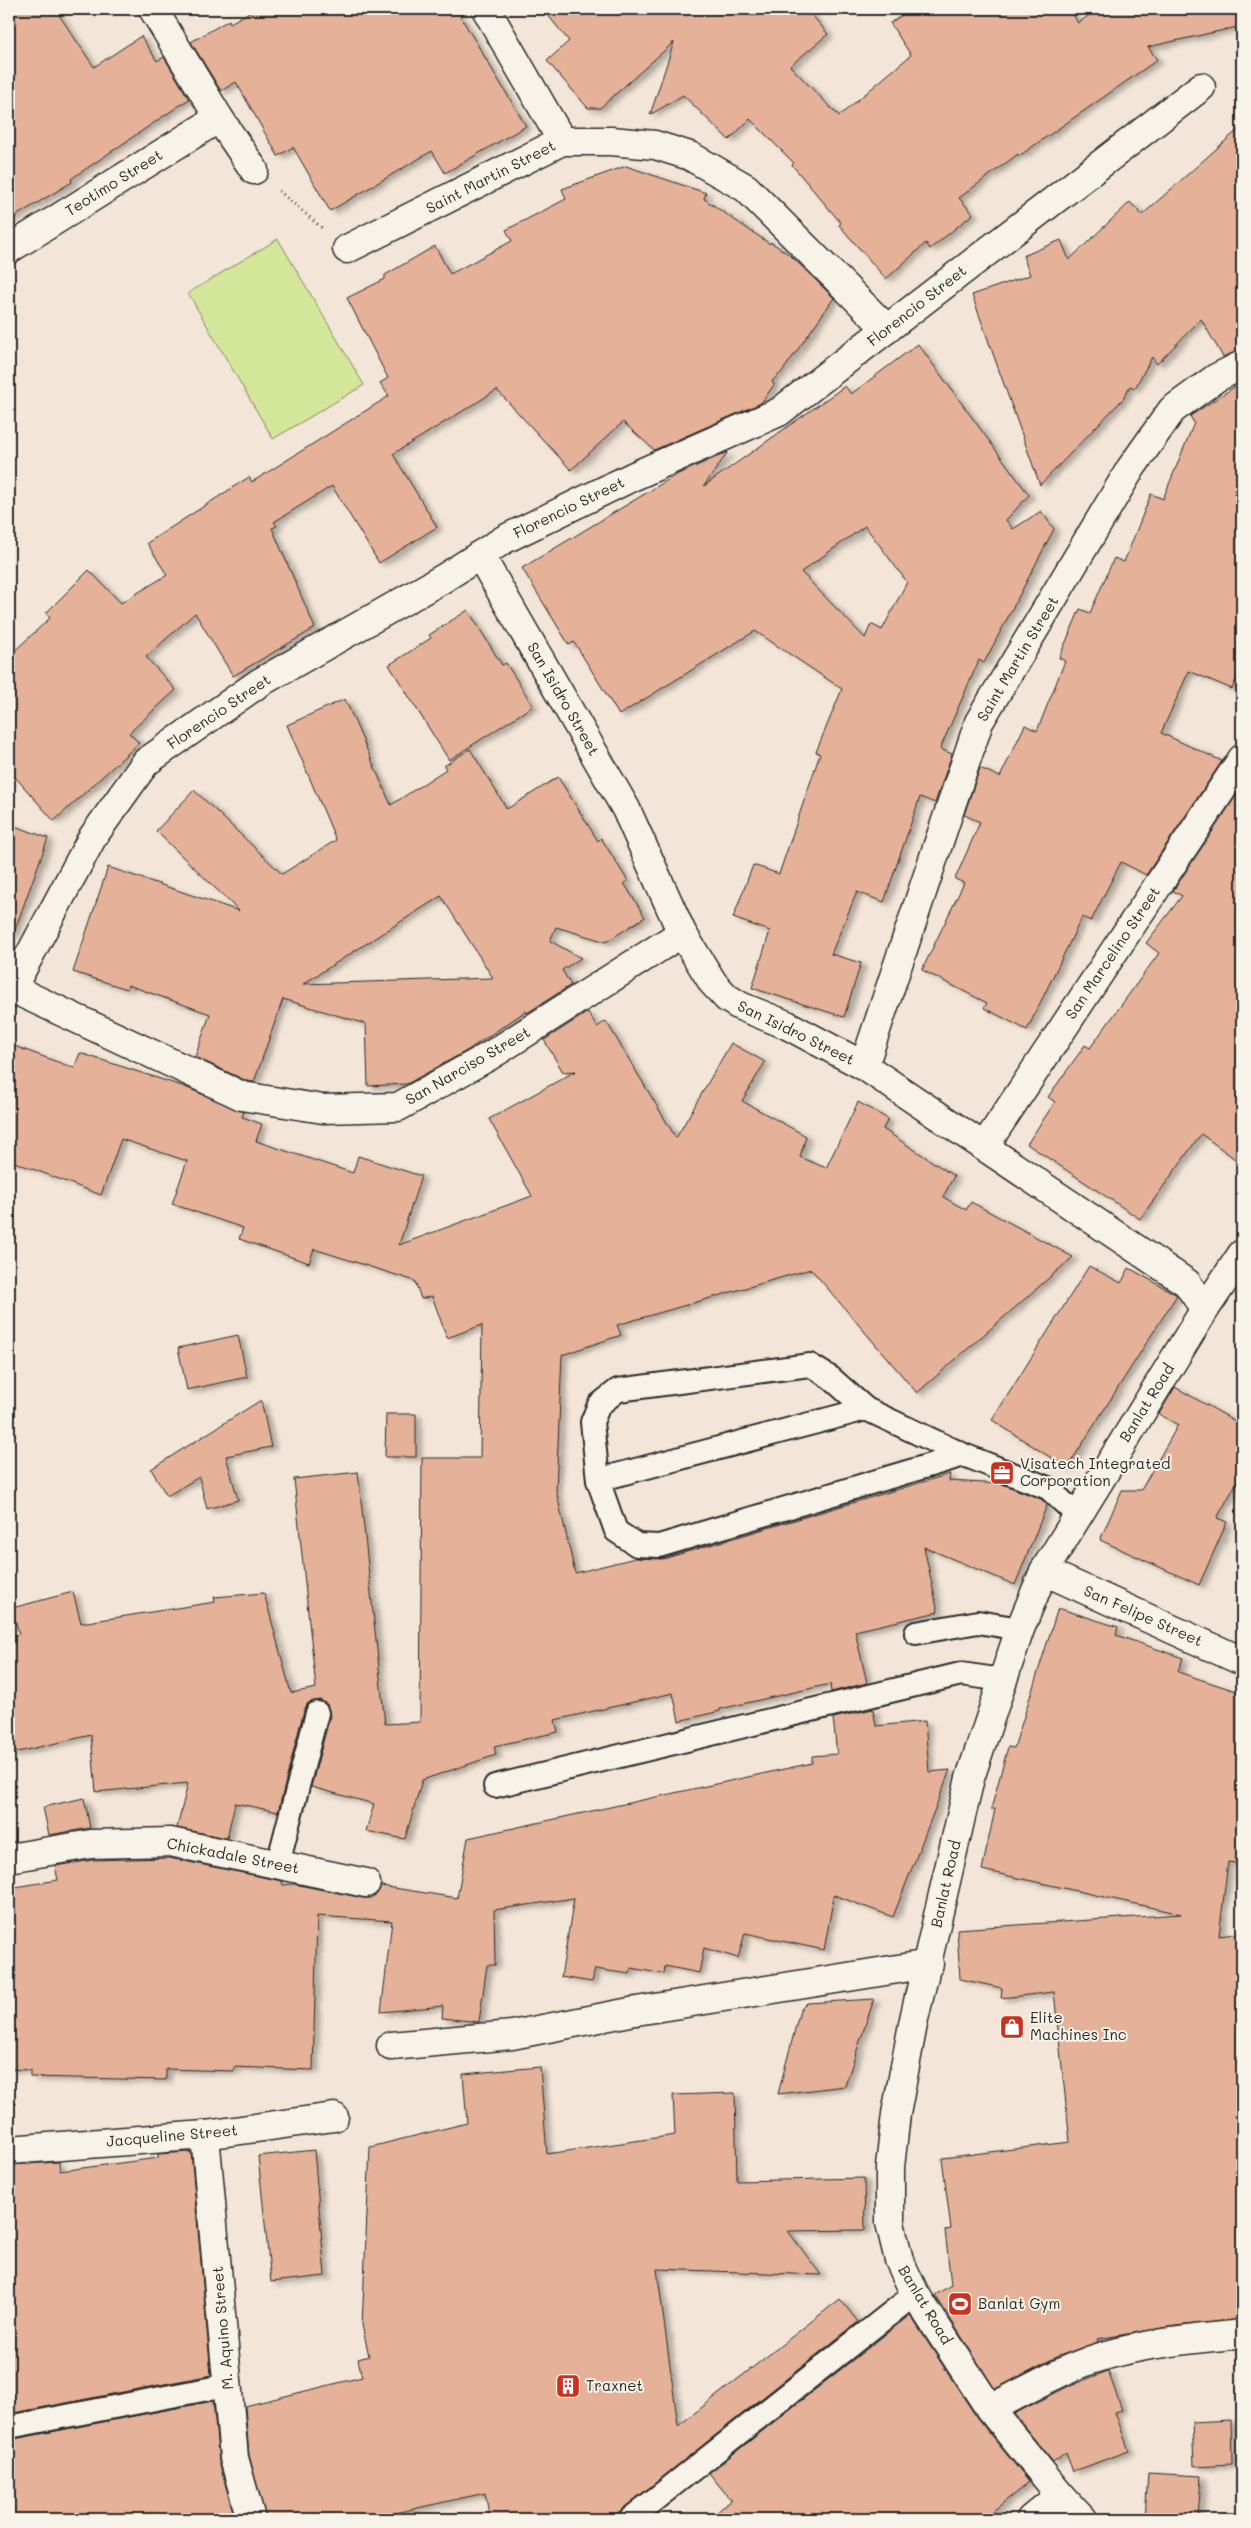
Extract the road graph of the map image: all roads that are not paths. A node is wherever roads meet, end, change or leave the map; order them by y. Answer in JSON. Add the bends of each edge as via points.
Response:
{"nodes":[{"id":1,"x":153,"y":9,"type":"edge"},
{"id":2,"x":486,"y":9,"type":"edge"},
{"id":3,"x":1201,"y":88,"type":"dead end"},
{"id":4,"x":219,"y":118,"type":"junction"},
{"id":5,"x":562,"y":141,"type":"junction"},
{"id":6,"x":254,"y":170,"type":"road end"},
{"id":7,"x":9,"y":249,"type":"edge"},
{"id":8,"x":348,"y":249,"type":"road end"},
{"id":9,"x":887,"y":329,"type":"junction"},
{"id":10,"x":1242,"y":366,"type":"edge"},
{"id":11,"x":480,"y":555,"type":"junction"},
{"id":12,"x":1242,"y":759,"type":"edge"},
{"id":13,"x":682,"y":933,"type":"junction"},
{"id":14,"x":11,"y":991,"type":"edge"},
{"id":15,"x":864,"y":1066,"type":"junction"},
{"id":16,"x":984,"y":1147,"type":"junction"},
{"id":17,"x":1242,"y":1254,"type":"edge"},
{"id":18,"x":1205,"y":1309,"type":"junction"},
{"id":19,"x":866,"y":1409,"type":"junction"},
{"id":20,"x":964,"y":1455,"type":"junction"},
{"id":21,"x":598,"y":1480,"type":"junction"},
{"id":22,"x":1077,"y":1515,"type":"junction"},
{"id":23,"x":1044,"y":1571,"type":"junction"},
{"id":24,"x":1020,"y":1629,"type":"junction"},
{"id":25,"x":916,"y":1633,"type":"dead end"},
{"id":26,"x":1242,"y":1661,"type":"edge"},
{"id":27,"x":1003,"y":1680,"type":"junction"},
{"id":28,"x":317,"y":1713,"type":"dead end"},
{"id":29,"x":495,"y":1786,"type":"dead end"},
{"id":30,"x":9,"y":1858,"type":"edge"},
{"id":31,"x":278,"y":1863,"type":"junction"},
{"id":32,"x":366,"y":1883,"type":"dead end"},
{"id":33,"x":928,"y":1964,"type":"junction"},
{"id":34,"x":391,"y":2046,"type":"dead end"},
{"id":35,"x":334,"y":2117,"type":"dead end"},
{"id":36,"x":205,"y":2135,"type":"junction"},
{"id":37,"x":9,"y":2150,"type":"edge"},
{"id":38,"x":915,"y":2294,"type":"junction"},
{"id":39,"x":1242,"y":2334,"type":"edge"},
{"id":40,"x":229,"y":2385,"type":"junction"},
{"id":41,"x":990,"y":2409,"type":"junction"},
{"id":42,"x":9,"y":2427,"type":"edge"},
{"id":43,"x":1060,"y":2496,"type":"junction"},
{"id":44,"x":251,"y":2519,"type":"edge"},
{"id":45,"x":630,"y":2519,"type":"edge"},
{"id":46,"x":1031,"y":2519,"type":"edge"},
{"id":47,"x":1082,"y":2519,"type":"edge"}],
"edges":[{"from":1,"to":4,"type":"street"},
{"from":2,"to":5,"type":"street"},
{"from":3,"to":9,"type":"street","name":"Florencio Street"},
{"from":4,"to":6,"type":"street"},
{"from":4,"to":7,"type":"street","name":"Teotimo Street"},
{"from":5,"to":8,"type":"street","name":"Saint Martin Street"},
{"from":5,"to":9,"type":"street","name":"Saint Martin Street","via":[[655,145],[690,156],[746,188]]},
{"from":9,"to":11,"type":"street","name":"Florencio Street","via":[[779,412],[634,476],[505,539]]},
{"from":10,"to":15,"type":"street","name":"Saint Martin Street","via":[[1216,378],[1172,410],[1130,468],[979,722]]},
{"from":11,"to":13,"type":"street","name":"San Isidro Street","via":[[626,809]]},
{"from":11,"to":14,"type":"street","name":"Florencio Street","via":[[259,683],[146,762],[92,838]]},
{"from":12,"to":16,"type":"street","name":"San Marcelino Street"},
{"from":13,"to":14,"type":"street","name":"San Narciso Street","via":[[490,1054],[398,1107],[323,1109],[242,1096]]},
{"from":13,"to":15,"type":"street","name":"San Isidro Street","via":[[713,983],[728,998]]},
{"from":15,"to":16,"type":"street","name":"San Isidro Street"},
{"from":16,"to":18,"type":"street","name":"San Isidro Street","via":[[1187,1283]]},
{"from":17,"to":18,"type":"street","name":"Banlat Road"},
{"from":18,"to":22,"type":"street","name":"Banlat Road"},
{"from":19,"to":20,"type":"lane"},
{"from":19,"to":21,"type":"lane"},
{"from":19,"to":21,"type":"lane","via":[[831,1378],[810,1365],[618,1390],[599,1404],[592,1422]]},
{"from":20,"to":21,"type":"lane","via":[[659,1546],[637,1545],[616,1531]]},
{"from":20,"to":22,"type":"lane","via":[[1048,1488]]},
{"from":22,"to":23,"type":"street","name":"Banlat Road"},
{"from":23,"to":24,"type":"street","name":"Banlat Road"},
{"from":23,"to":26,"type":"street","name":"San Felipe Street"},
{"from":24,"to":25,"type":"lane","via":[[978,1622]]},
{"from":24,"to":27,"type":"street","name":"Banlat Road"},
{"from":27,"to":29,"type":"lane","via":[[961,1674]]},
{"from":27,"to":33,"type":"street","name":"Banlat Road","via":[[970,1778]]},
{"from":28,"to":31,"type":"lane"},
{"from":30,"to":31,"type":"street","name":"Chickadale Street","via":[[91,1844],[170,1842]]},
{"from":31,"to":32,"type":"street","name":"Chickadale Street"},
{"from":33,"to":34,"type":"street","via":[[630,2012],[512,2035]]},
{"from":33,"to":38,"type":"street","name":"Banlat Road","via":[[896,2114],[890,2167],[890,2223],[899,2260]]},
{"from":35,"to":36,"type":"street","name":"Jacqueline Street"},
{"from":36,"to":37,"type":"street","name":"Jacqueline Street"},
{"from":36,"to":40,"type":"street","name":"M. Aquino Street"},
{"from":38,"to":41,"type":"street","name":"Banlat Road"},
{"from":38,"to":45,"type":"lane"},
{"from":39,"to":41,"type":"street","via":[[1158,2343],[1114,2353],[1073,2367]]},
{"from":40,"to":42,"type":"lane"},
{"from":40,"to":44,"type":"street","name":"M. Aquino Street","via":[[234,2458]]},
{"from":41,"to":43,"type":"street","name":"Banlat Road"},
{"from":43,"to":46,"type":"street"},
{"from":43,"to":47,"type":"street","name":"Banlat Road"}]}
